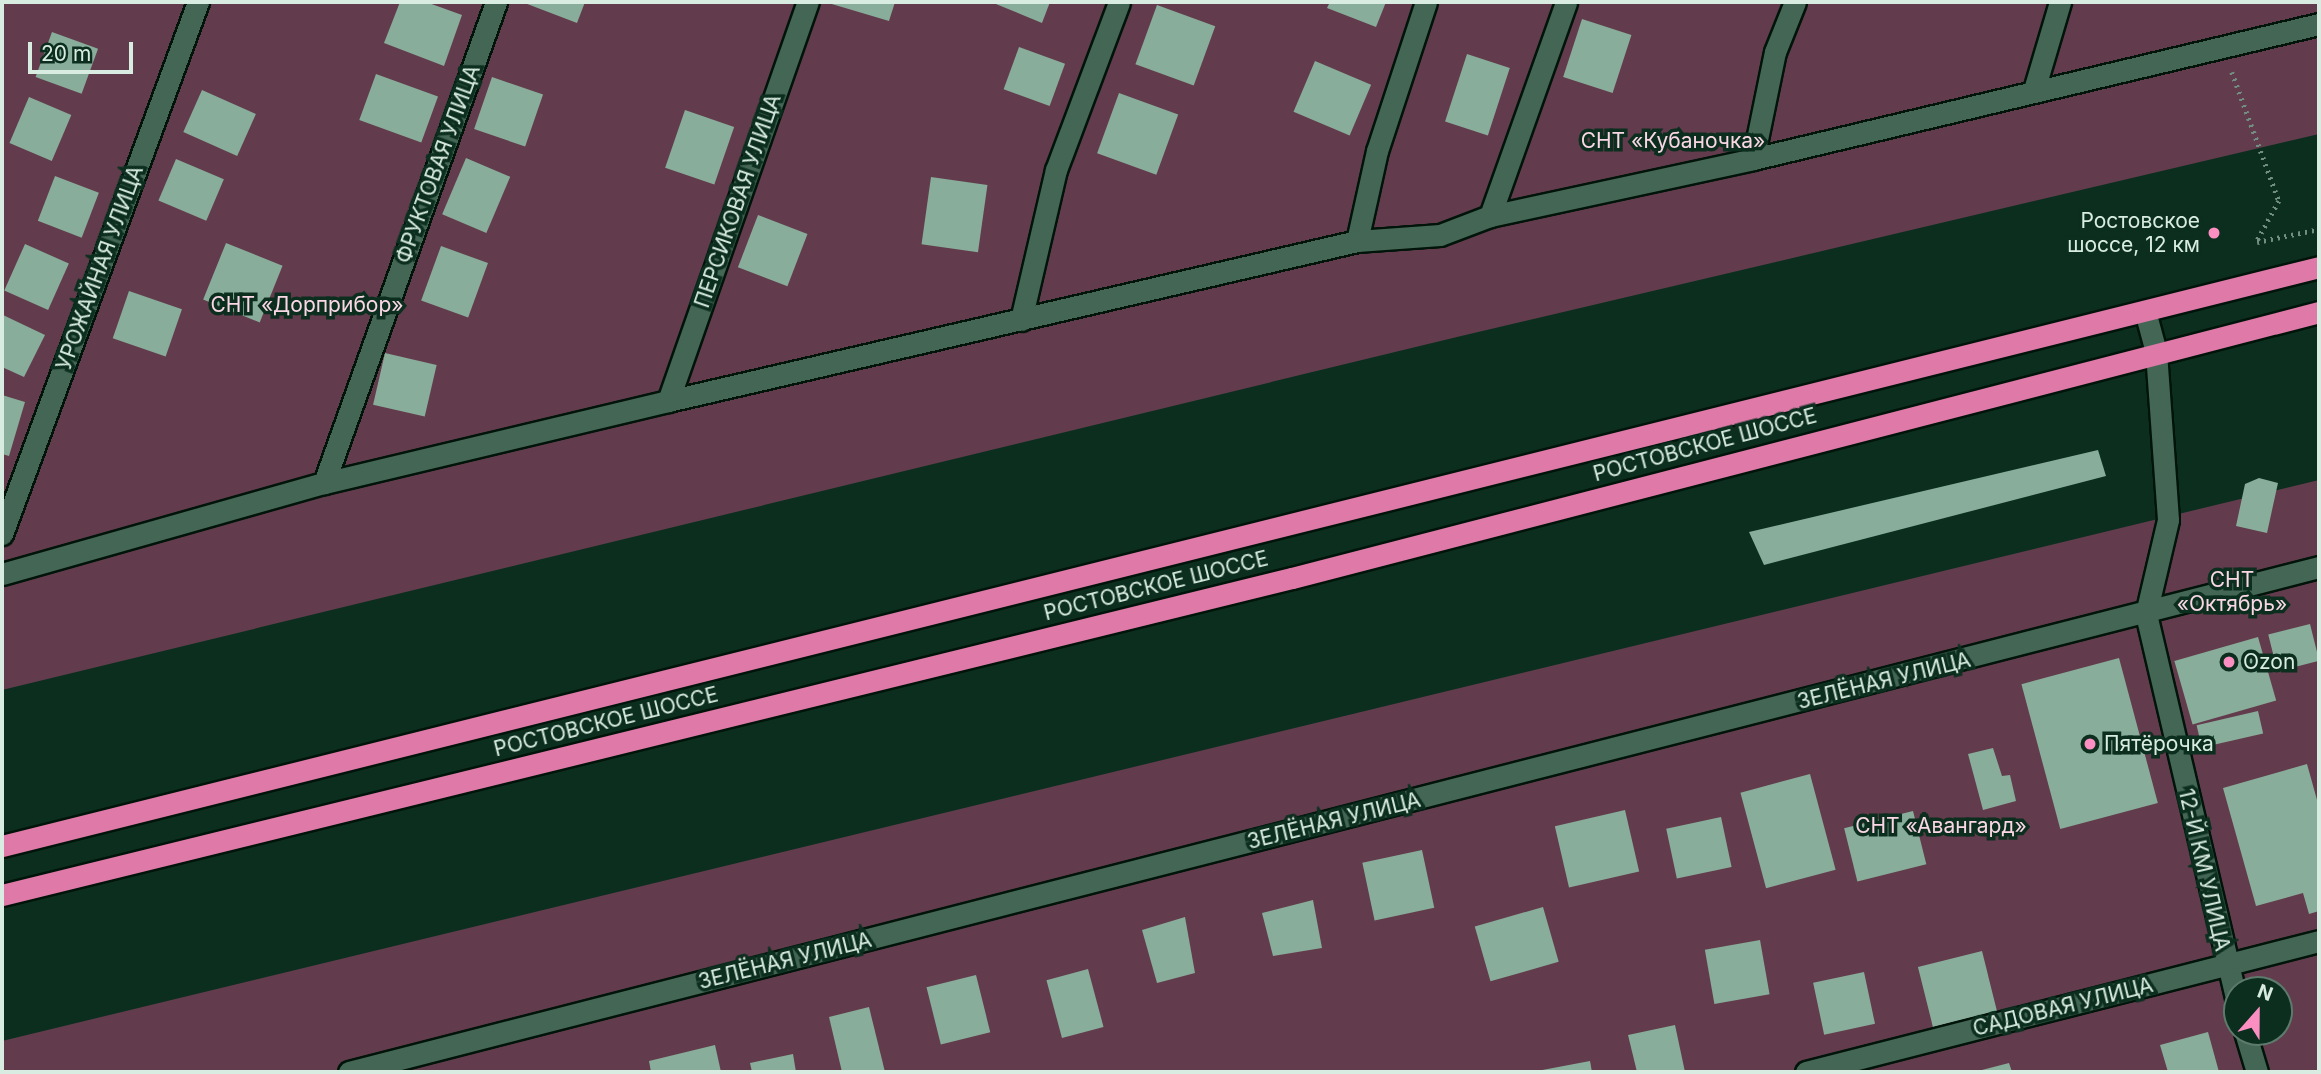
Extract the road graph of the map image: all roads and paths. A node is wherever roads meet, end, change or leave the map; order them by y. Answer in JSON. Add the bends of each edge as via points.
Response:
{"nodes":[{"id":1,"x":198,"y":2,"type":"edge"},
{"id":2,"x":496,"y":2,"type":"edge"},
{"id":3,"x":808,"y":2,"type":"edge"},
{"id":4,"x":1119,"y":2,"type":"edge"},
{"id":5,"x":1426,"y":2,"type":"edge"},
{"id":6,"x":1566,"y":2,"type":"edge"},
{"id":7,"x":1795,"y":2,"type":"edge"},
{"id":8,"x":2060,"y":2,"type":"edge"},
{"id":9,"x":2319,"y":24,"type":"edge"},
{"id":10,"x":2223,"y":49,"type":"junction"},
{"id":11,"x":2034,"y":90,"type":"junction"},
{"id":12,"x":1752,"y":159,"type":"junction"},
{"id":13,"x":1490,"y":216,"type":"junction"},
{"id":14,"x":2319,"y":229,"type":"edge"},
{"id":15,"x":1357,"y":241,"type":"junction"},
{"id":16,"x":2319,"y":267,"type":"edge"},
{"id":17,"x":2145,"y":311,"type":"junction"},
{"id":18,"x":2319,"y":312,"type":"edge"},
{"id":19,"x":1021,"y":320,"type":"junction"},
{"id":20,"x":2156,"y":352,"type":"junction"},
{"id":21,"x":668,"y":401,"type":"junction"},
{"id":22,"x":324,"y":484,"type":"junction"},
{"id":23,"x":2,"y":534,"type":"edge"},
{"id":24,"x":2319,"y":567,"type":"edge"},
{"id":25,"x":2,"y":574,"type":"edge"},
{"id":26,"x":2146,"y":614,"type":"junction"},
{"id":27,"x":2,"y":846,"type":"edge"},
{"id":28,"x":2,"y":895,"type":"edge"},
{"id":29,"x":2319,"y":941,"type":"edge"},
{"id":30,"x":2226,"y":964,"type":"junction"},
{"id":31,"x":2229,"y":976,"type":"edge"},
{"id":32,"x":2249,"y":1046,"type":"edge"},
{"id":33,"x":349,"y":1072,"type":"edge"},
{"id":34,"x":1806,"y":1072,"type":"edge"},
{"id":35,"x":2257,"y":1072,"type":"edge"}],
"edges":[{"from":1,"to":23,"type":"street","name":"УРОЖАЙНАЯ УЛИЦА"},
{"from":2,"to":22,"type":"street","name":"ФРУКТОВАЯ УЛИЦА"},
{"from":3,"to":21,"type":"street","name":"ПЕРСИКОВАЯ УЛИЦА"},
{"from":4,"to":19,"type":"street","via":[[1056,170]]},
{"from":5,"to":15,"type":"street","via":[[1377,151]]},
{"from":6,"to":13,"type":"street"},
{"from":7,"to":12,"type":"street","via":[[1776,52]]},
{"from":8,"to":11,"type":"street"},
{"from":9,"to":10,"type":"street"},
{"from":10,"to":11,"type":"street"},
{"from":10,"to":14,"type":"path","via":[[2279,201],[2256,243]]},
{"from":11,"to":12,"type":"street"},
{"from":12,"to":13,"type":"street"},
{"from":13,"to":15,"type":"street","via":[[1440,234]]},
{"from":15,"to":19,"type":"street"},
{"from":16,"to":17,"type":"highway","name":"РОСТОВСКОЕ ШОССЕ"},
{"from":17,"to":20,"type":"street"},
{"from":17,"to":27,"type":"highway","name":"РОСТОВСКОЕ ШОССЕ"},
{"from":18,"to":20,"type":"highway","name":"РОСТОВСКОЕ ШОССЕ"},
{"from":19,"to":21,"type":"street"},
{"from":20,"to":26,"type":"street","via":[[2168,520]]},
{"from":20,"to":28,"type":"highway","name":"РОСТОВСКОЕ ШОССЕ","via":[[1292,578]]},
{"from":21,"to":22,"type":"street"},
{"from":22,"to":25,"type":"street"},
{"from":24,"to":26,"type":"street","name":"ЗЕЛЁНАЯ УЛИЦА"},
{"from":26,"to":30,"type":"street","name":"12-Й КМ УЛИЦА"},
{"from":26,"to":33,"type":"street","name":"ЗЕЛЁНАЯ УЛИЦА"},
{"from":29,"to":30,"type":"street","name":"САДОВАЯ УЛИЦА"},
{"from":30,"to":31,"type":"street","name":"12-Й КМ УЛИЦА"},
{"from":30,"to":34,"type":"street","name":"САДОВАЯ УЛИЦА"},
{"from":32,"to":35,"type":"street"}]}
